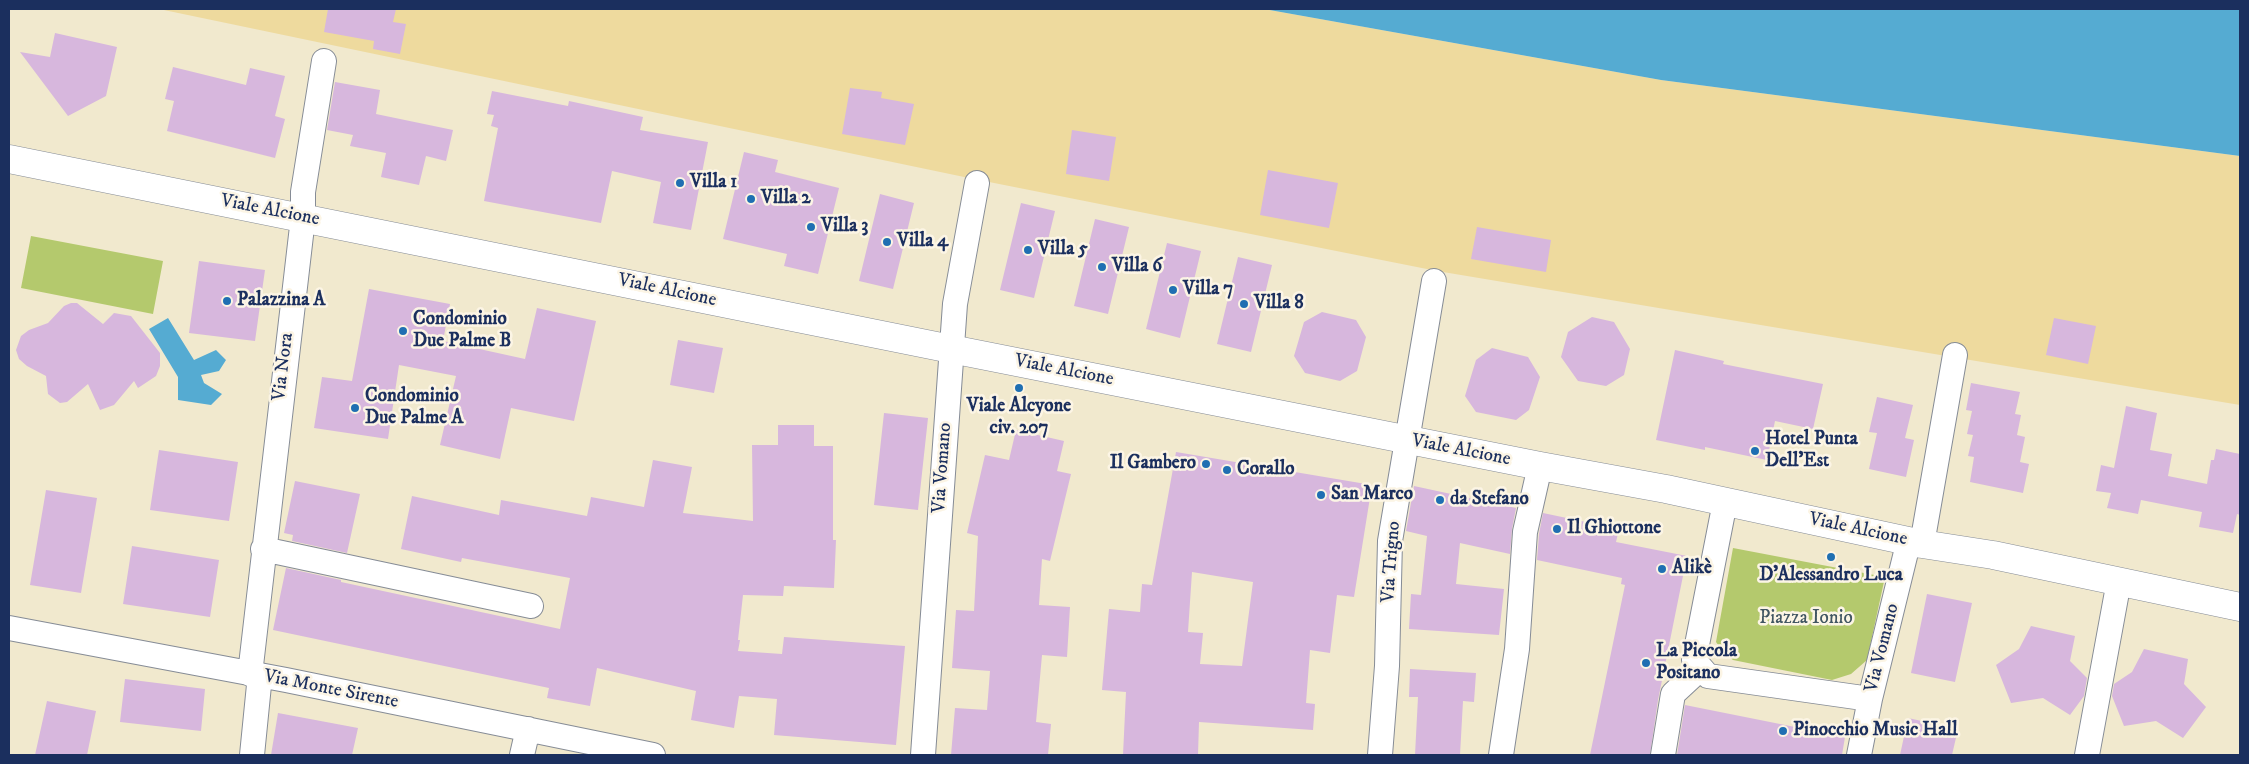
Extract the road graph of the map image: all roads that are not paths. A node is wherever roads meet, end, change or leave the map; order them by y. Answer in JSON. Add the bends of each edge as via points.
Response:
{"nodes":[{"id":1,"x":324,"y":61,"type":"dead end"},
{"id":2,"x":9,"y":159,"type":"edge"},
{"id":3,"x":978,"y":184,"type":"dead end"},
{"id":4,"x":303,"y":218,"type":"junction"},
{"id":5,"x":1434,"y":281,"type":"dead end"},
{"id":6,"x":951,"y":349,"type":"junction"},
{"id":7,"x":1955,"y":355,"type":"dead end"},
{"id":8,"x":1408,"y":440,"type":"junction"},
{"id":9,"x":1540,"y":466,"type":"junction"},
{"id":10,"x":1725,"y":502,"type":"junction"},
{"id":11,"x":1915,"y":542,"type":"junction"},
{"id":12,"x":263,"y":549,"type":"junction"},
{"id":13,"x":2119,"y":581,"type":"junction"},
{"id":14,"x":531,"y":606,"type":"dead end"},
{"id":15,"x":2240,"y":607,"type":"edge"},
{"id":16,"x":9,"y":628,"type":"edge"},
{"id":17,"x":1701,"y":668,"type":"junction"},
{"id":18,"x":250,"y":674,"type":"junction"},
{"id":19,"x":1870,"y":699,"type":"junction"},
{"id":20,"x":528,"y":730,"type":"junction"},
{"id":21,"x":252,"y":755,"type":"edge"},
{"id":22,"x":522,"y":755,"type":"edge"},
{"id":23,"x":653,"y":755,"type":"edge"},
{"id":24,"x":923,"y":755,"type":"edge"},
{"id":25,"x":1380,"y":755,"type":"edge"},
{"id":26,"x":1501,"y":755,"type":"edge"},
{"id":27,"x":1662,"y":755,"type":"edge"},
{"id":28,"x":1859,"y":755,"type":"edge"},
{"id":29,"x":2087,"y":755,"type":"edge"}],
"edges":[{"from":1,"to":4,"type":"street","name":"Via Nora","via":[[303,192]]},
{"from":2,"to":4,"type":"street","name":"Viale Alcione"},
{"from":3,"to":6,"type":"street","name":"Via Vomano","via":[[955,304]]},
{"from":4,"to":6,"type":"street","name":"Viale Alcione"},
{"from":4,"to":12,"type":"street","name":"Via Nora"},
{"from":5,"to":8,"type":"street","name":"Via Trigno"},
{"from":6,"to":8,"type":"street","name":"Viale Alcione"},
{"from":6,"to":24,"type":"street","name":"Via Vomano"},
{"from":7,"to":11,"type":"street","name":"Via Vomano"},
{"from":8,"to":9,"type":"street","name":"Viale Alcione"},
{"from":8,"to":25,"type":"street","name":"Via Trigno","via":[[1390,541]]},
{"from":9,"to":10,"type":"street","name":"Viale Alcione"},
{"from":9,"to":26,"type":"street","via":[[1525,532],[1517,649]]},
{"from":10,"to":11,"type":"street","name":"Viale Alcione"},
{"from":10,"to":17,"type":"street","via":[[1694,660]]},
{"from":11,"to":13,"type":"street","name":"Viale Alcione"},
{"from":11,"to":19,"type":"street","name":"Via Vomano"},
{"from":12,"to":14,"type":"street"},
{"from":12,"to":18,"type":"street","name":"Via Nora"},
{"from":13,"to":15,"type":"street","name":"Viale Alcione"},
{"from":13,"to":29,"type":"street"},
{"from":16,"to":18,"type":"street","name":"Via Monte Sirente"},
{"from":17,"to":19,"type":"street","via":[[1708,676]]},
{"from":17,"to":27,"type":"street","via":[[1673,694]]},
{"from":18,"to":20,"type":"street","name":"Via Monte Sirente"},
{"from":18,"to":21,"type":"street","name":"Via Nora"},
{"from":19,"to":28,"type":"street","name":"Via Vomano"},
{"from":20,"to":22,"type":"street"},
{"from":20,"to":23,"type":"street","name":"Via Monte Sirente"}]}
